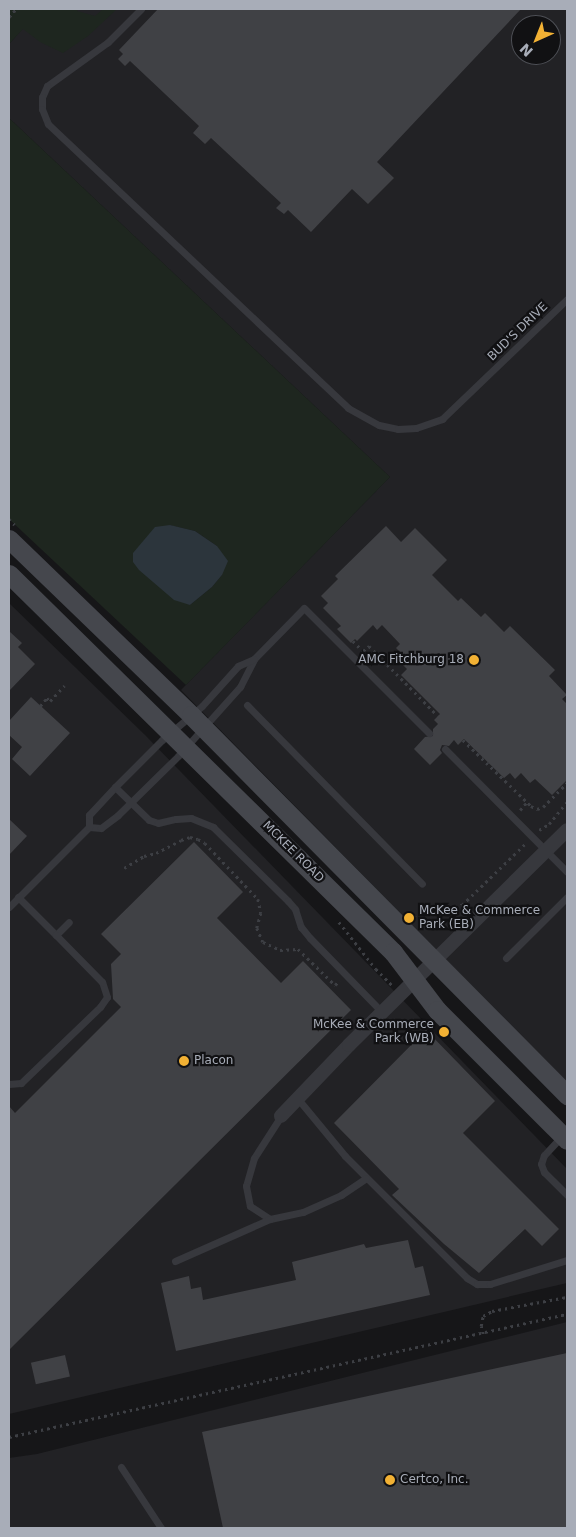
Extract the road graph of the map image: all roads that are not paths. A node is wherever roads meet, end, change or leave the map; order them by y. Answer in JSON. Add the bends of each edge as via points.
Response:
{"nodes":[{"id":1,"x":141,"y":9,"type":"edge"},
{"id":2,"x":567,"y":299,"type":"edge"},
{"id":3,"x":9,"y":539,"type":"edge"},
{"id":4,"x":9,"y":574,"type":"edge"},
{"id":5,"x":254,"y":659,"type":"junction"},
{"id":6,"x":247,"y":705,"type":"dead end"},
{"id":7,"x":197,"y":721,"type":"junction"},
{"id":8,"x":172,"y":732,"type":"junction"},
{"id":9,"x":429,"y":733,"type":"dead end"},
{"id":10,"x":186,"y":746,"type":"junction"},
{"id":11,"x":445,"y":749,"type":"dead end"},
{"id":12,"x":115,"y":787,"type":"junction"},
{"id":13,"x":130,"y":803,"type":"junction"},
{"id":14,"x":89,"y":827,"type":"junction"},
{"id":15,"x":567,"y":830,"type":"edge"},
{"id":16,"x":546,"y":851,"type":"junction"},
{"id":17,"x":567,"y":872,"type":"edge"},
{"id":18,"x":422,"y":884,"type":"dead end"},
{"id":19,"x":18,"y":897,"type":"junction"},
{"id":20,"x":567,"y":897,"type":"edge"},
{"id":21,"x":9,"y":907,"type":"edge"},
{"id":22,"x":69,"y":922,"type":"dead end"},
{"id":23,"x":56,"y":935,"type":"junction"},
{"id":24,"x":506,"y":958,"type":"dead end"},
{"id":25,"x":436,"y":961,"type":"junction"},
{"id":26,"x":416,"y":981,"type":"junction"},
{"id":27,"x":382,"y":1012,"type":"junction"},
{"id":28,"x":9,"y":1084,"type":"edge"},
{"id":29,"x":567,"y":1095,"type":"edge"},
{"id":30,"x":298,"y":1099,"type":"junction"},
{"id":31,"x":281,"y":1116,"type":"joint"},
{"id":32,"x":566,"y":1137,"type":"edge"},
{"id":33,"x":366,"y":1178,"type":"junction"},
{"id":34,"x":567,"y":1195,"type":"edge"},
{"id":35,"x":270,"y":1220,"type":"junction"},
{"id":36,"x":567,"y":1260,"type":"edge"},
{"id":37,"x":176,"y":1261,"type":"dead end"},
{"id":38,"x":121,"y":1467,"type":"dead end"},
{"id":39,"x":161,"y":1528,"type":"edge"}],
"edges":[{"from":1,"to":2,"type":"lane","name":"BUD'S DRIVE","via":[[108,42],[47,86],[42,97],[42,109],[48,124],[362,418],[398,429],[424,426],[442,419]]},
{"from":3,"to":7,"type":"main road","name":"MCKEE ROAD"},
{"from":4,"to":8,"type":"main road","name":"MCKEE ROAD"},
{"from":5,"to":7,"type":"lane","via":[[238,666]]},
{"from":5,"to":7,"type":"lane","via":[[240,687]]},
{"from":5,"to":9,"type":"lane","via":[[304,608]]},
{"from":6,"to":18,"type":"lane"},
{"from":7,"to":8,"type":"lane"},
{"from":7,"to":10,"type":"lane"},
{"from":7,"to":25,"type":"main road","name":"MCKEE ROAD"},
{"from":8,"to":10,"type":"main road","name":"MCKEE ROAD"},
{"from":8,"to":12,"type":"lane"},
{"from":10,"to":13,"type":"lane"},
{"from":10,"to":26,"type":"main road","name":"MCKEE ROAD","via":[[393,952]]},
{"from":11,"to":16,"type":"lane"},
{"from":12,"to":13,"type":"lane"},
{"from":12,"to":14,"type":"lane","via":[[89,815]]},
{"from":13,"to":14,"type":"lane","via":[[101,828]]},
{"from":13,"to":27,"type":"lane","via":[[149,820],[158,823],[191,818],[213,828],[288,901],[301,927]]},
{"from":14,"to":19,"type":"lane"},
{"from":15,"to":16,"type":"street"},
{"from":16,"to":17,"type":"lane"},
{"from":16,"to":25,"type":"street"},
{"from":19,"to":21,"type":"lane"},
{"from":19,"to":23,"type":"lane"},
{"from":20,"to":24,"type":"lane"},
{"from":22,"to":23,"type":"lane"},
{"from":23,"to":28,"type":"lane","via":[[102,982],[107,997],[21,1083]]},
{"from":25,"to":26,"type":"street"},
{"from":25,"to":29,"type":"main road","name":"MCKEE ROAD"},
{"from":26,"to":27,"type":"street"},
{"from":26,"to":32,"type":"main road","name":"MCKEE ROAD","via":[[437,1010]]},
{"from":27,"to":30,"type":"street"},
{"from":30,"to":31,"type":"street"},
{"from":30,"to":33,"type":"lane"},
{"from":31,"to":35,"type":"lane","via":[[254,1158],[246,1186],[250,1206]]},
{"from":32,"to":34,"type":"lane","via":[[544,1155],[541,1164],[544,1172]]},
{"from":33,"to":35,"type":"lane","via":[[341,1195]]},
{"from":33,"to":36,"type":"lane","via":[[467,1278],[478,1284],[490,1284]]},
{"from":35,"to":37,"type":"lane"},
{"from":38,"to":39,"type":"lane"}]}
